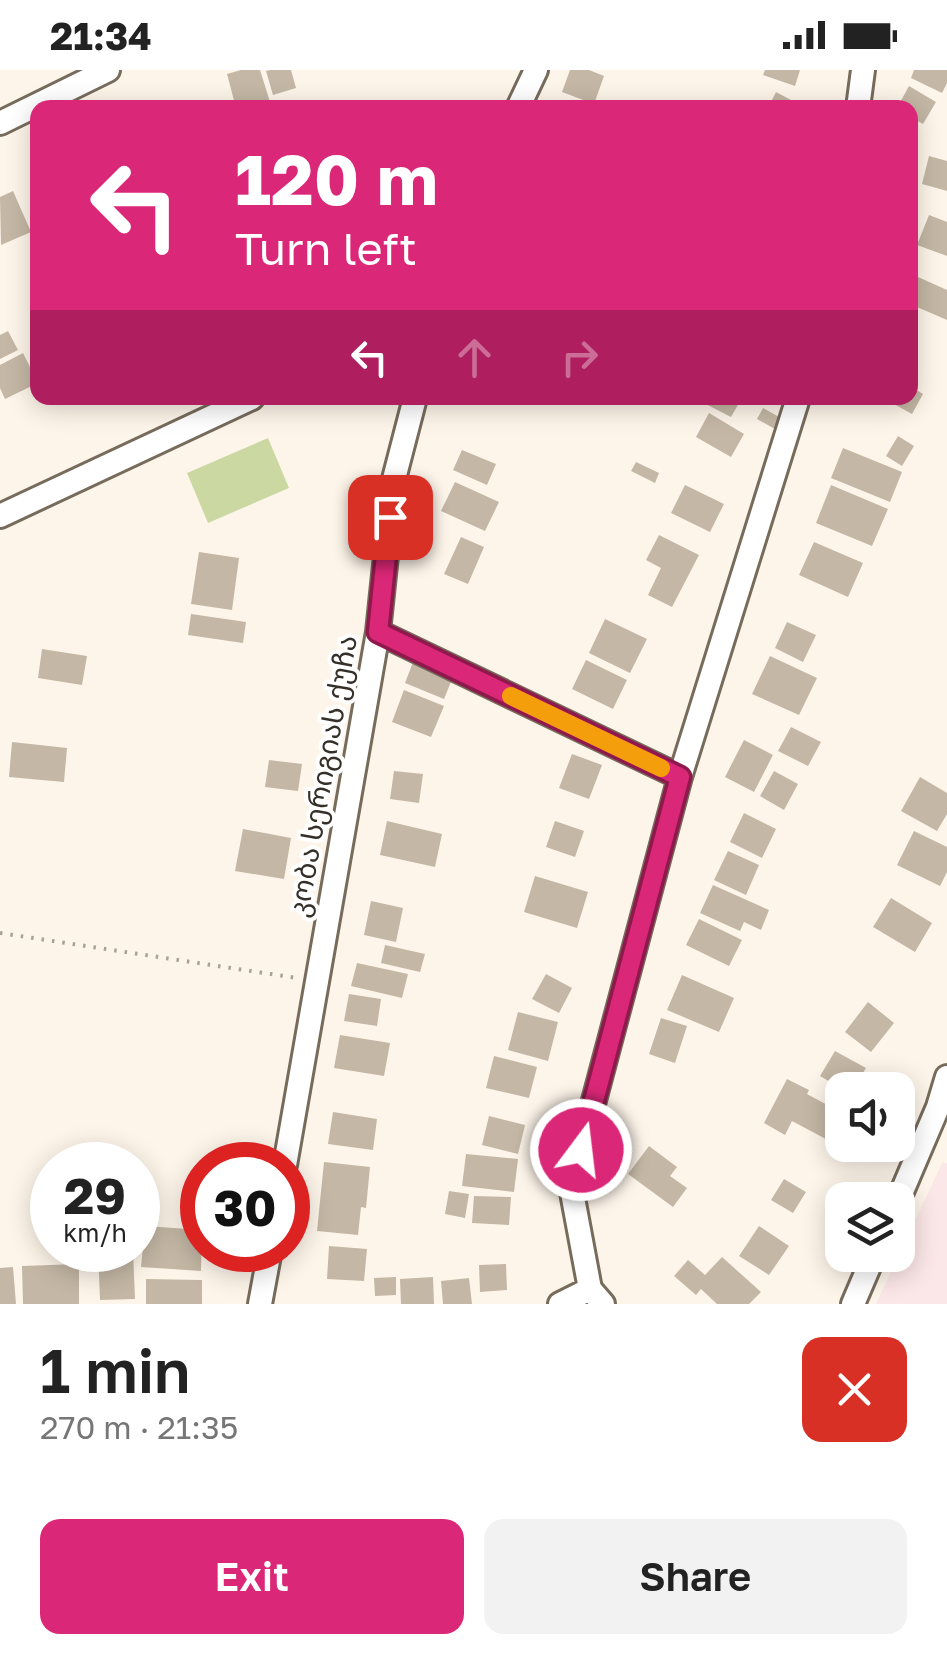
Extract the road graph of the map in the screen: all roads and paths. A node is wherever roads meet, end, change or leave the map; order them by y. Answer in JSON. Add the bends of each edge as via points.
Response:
{"nodes":[{"id":1,"x":108,"y":70,"type":"edge"},
{"id":2,"x":536,"y":70,"type":"edge"},
{"id":3,"x":862,"y":70,"type":"edge"},
{"id":4,"x":47,"y":100,"type":"edge"},
{"id":5,"x":522,"y":100,"type":"edge"},
{"id":6,"x":859,"y":100,"type":"edge"},
{"id":7,"x":30,"y":108,"type":"edge"},
{"id":8,"x":0,"y":123,"type":"edge"},
{"id":9,"x":237,"y":405,"type":"edge"},
{"id":10,"x":413,"y":405,"type":"edge"},
{"id":11,"x":796,"y":405,"type":"edge"},
{"id":12,"x":0,"y":516,"type":"edge"},
{"id":13,"x":378,"y":632,"type":"junction"},
{"id":14,"x":680,"y":777,"type":"junction"},
{"id":15,"x":0,"y":934,"type":"edge"},
{"id":16,"x":317,"y":981,"type":"junction"},
{"id":17,"x":947,"y":1078,"type":"edge"},
{"id":18,"x":942,"y":1105,"type":"edge"},
{"id":19,"x":289,"y":1142,"type":"edge"},
{"id":20,"x":907,"y":1182,"type":"edge"},
{"id":21,"x":266,"y":1272,"type":"edge"},
{"id":22,"x":867,"y":1272,"type":"edge"},
{"id":23,"x":596,"y":1296,"type":"edge"},
{"id":24,"x":260,"y":1304,"type":"edge"},
{"id":25,"x":560,"y":1304,"type":"edge"},
{"id":26,"x":853,"y":1304,"type":"edge"}],
"edges":[{"from":1,"to":4,"type":"street"},
{"from":2,"to":5,"type":"street"},
{"from":3,"to":6,"type":"street"},
{"from":7,"to":8,"type":"street"},
{"from":9,"to":12,"type":"street"},
{"from":10,"to":13,"type":"street","name":"კობა სერიგიას ქუჩა","via":[[394,479]]},
{"from":11,"to":14,"type":"street"},
{"from":13,"to":14,"type":"street"},
{"from":13,"to":16,"type":"street","name":"კობა სერიგიას ქუჩა"},
{"from":14,"to":23,"type":"street","via":[[571,1187]]},
{"from":15,"to":16,"type":"path"},
{"from":16,"to":19,"type":"street","name":"კობა სერიგიას ქუჩა"},
{"from":17,"to":18,"type":"street"},
{"from":18,"to":20,"type":"street"},
{"from":21,"to":24,"type":"street"},
{"from":22,"to":26,"type":"street"},
{"from":23,"to":25,"type":"street"}]}
